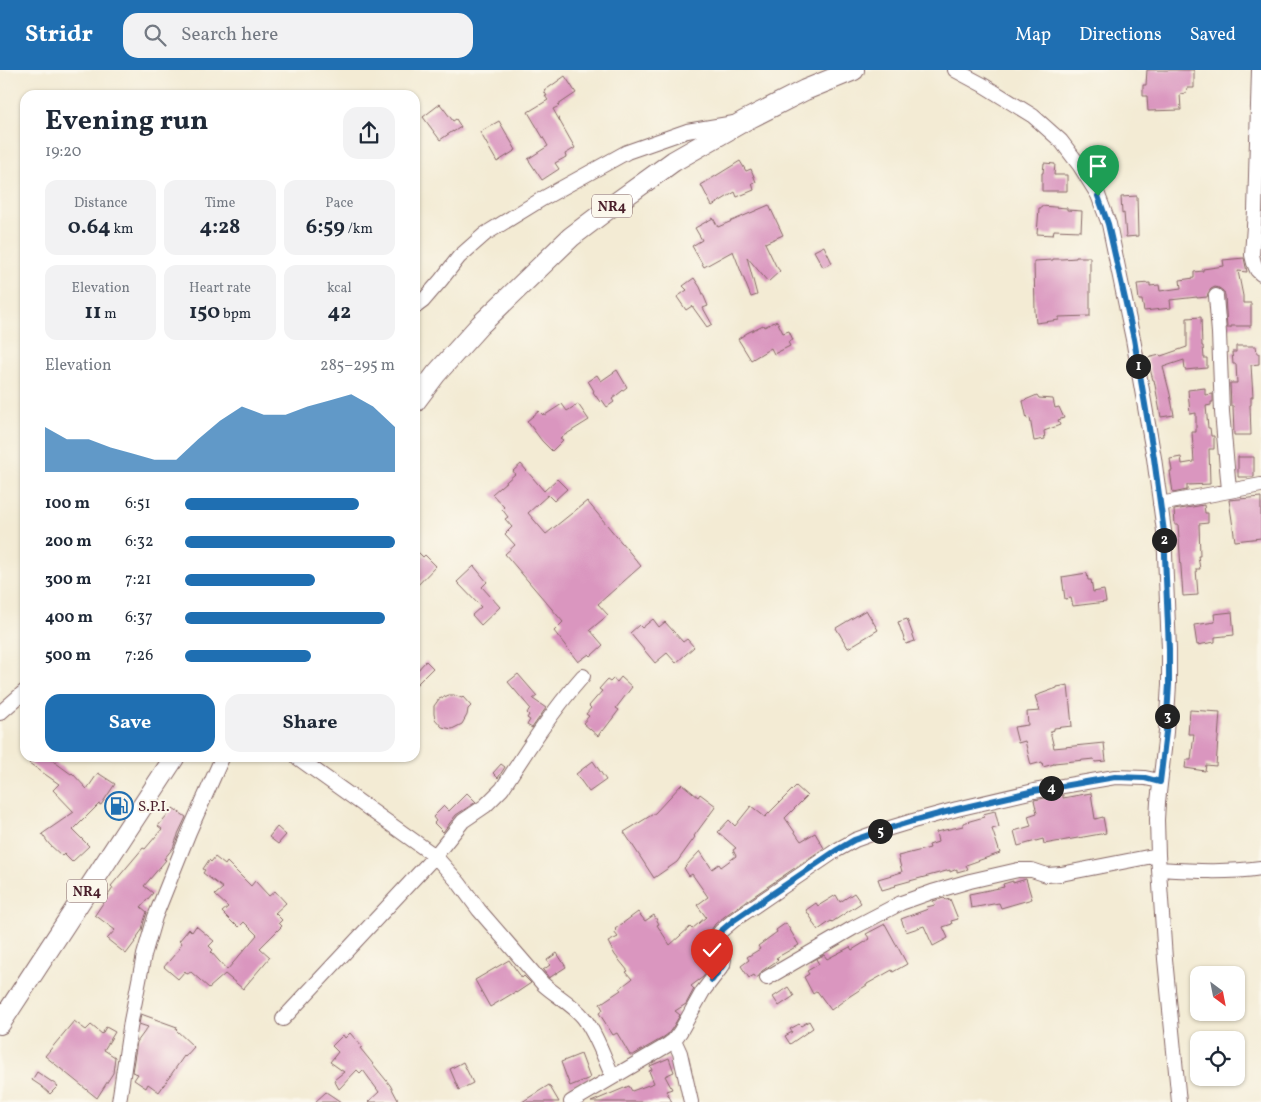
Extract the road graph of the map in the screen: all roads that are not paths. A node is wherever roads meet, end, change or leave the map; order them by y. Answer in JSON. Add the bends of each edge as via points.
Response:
{"nodes":[{"id":1,"x":854,"y":70,"type":"edge"},
{"id":2,"x":955,"y":70,"type":"edge"},
{"id":3,"x":1260,"y":70,"type":"edge"},
{"id":4,"x":744,"y":121,"type":"junction"},
{"id":5,"x":1261,"y":274,"type":"edge"},
{"id":6,"x":1216,"y":296,"type":"dead end"},
{"id":7,"x":420,"y":303,"type":"edge"},
{"id":8,"x":420,"y":395,"type":"edge"},
{"id":9,"x":1261,"y":484,"type":"edge"},
{"id":10,"x":1229,"y":490,"type":"junction"},
{"id":11,"x":1160,"y":504,"type":"junction"},
{"id":12,"x":582,"y":676,"type":"dead end"},
{"id":13,"x":20,"y":695,"type":"edge"},
{"id":14,"x":0,"y":713,"type":"edge"},
{"id":15,"x":171,"y":762,"type":"edge"},
{"id":16,"x":220,"y":762,"type":"edge"},
{"id":17,"x":304,"y":762,"type":"edge"},
{"id":18,"x":1160,"y":782,"type":"junction"},
{"id":19,"x":435,"y":856,"type":"junction"},
{"id":20,"x":1159,"y":862,"type":"junction"},
{"id":21,"x":1261,"y":868,"type":"edge"},
{"id":22,"x":767,"y":978,"type":"dead end"},
{"id":23,"x":283,"y":1019,"type":"dead end"},
{"id":24,"x":0,"y":1024,"type":"edge"},
{"id":25,"x":674,"y":1040,"type":"junction"},
{"id":26,"x":613,"y":1076,"type":"junction"},
{"id":27,"x":119,"y":1102,"type":"edge"},
{"id":28,"x":572,"y":1102,"type":"edge"},
{"id":29,"x":691,"y":1102,"type":"edge"},
{"id":30,"x":1179,"y":1102,"type":"edge"}],
"edges":[{"from":1,"to":4,"type":"highway","number":"NR4"},
{"from":2,"to":11,"type":"street","via":[[1033,116],[1061,141],[1098,196],[1108,224],[1134,339]]},
{"from":3,"to":5,"type":"street","via":[[1252,255]]},
{"from":4,"to":7,"type":"street","via":[[687,131],[627,152],[542,198],[485,234],[458,257]]},
{"from":4,"to":8,"type":"highway","number":"NR4","via":[[674,162],[571,238],[480,325]]},
{"from":6,"to":10,"type":"street"},
{"from":9,"to":10,"type":"street"},
{"from":10,"to":11,"type":"street"},
{"from":11,"to":18,"type":"street","via":[[1164,532],[1169,684]]},
{"from":12,"to":19,"type":"street","via":[[502,788],[485,806],[463,821]]},
{"from":13,"to":14,"type":"street"},
{"from":15,"to":24,"type":"highway","number":"NR4"},
{"from":16,"to":27,"type":"street","via":[[155,917],[131,1021]]},
{"from":17,"to":19,"type":"street"},
{"from":18,"to":20,"type":"street","via":[[1157,820]]},
{"from":18,"to":25,"type":"street","via":[[1115,777],[1034,791],[957,809],[854,840],[721,931],[717,944],[723,965],[703,991]]},
{"from":19,"to":23,"type":"street"},
{"from":19,"to":26,"type":"street","via":[[543,984],[582,1015]]},
{"from":20,"to":21,"type":"street","via":[[1203,871]]},
{"from":20,"to":22,"type":"street","via":[[1047,875],[1018,870],[932,892],[901,903],[853,928]]},
{"from":20,"to":30,"type":"street"},
{"from":25,"to":26,"type":"street"},
{"from":25,"to":29,"type":"street"},
{"from":26,"to":28,"type":"street"}]}
